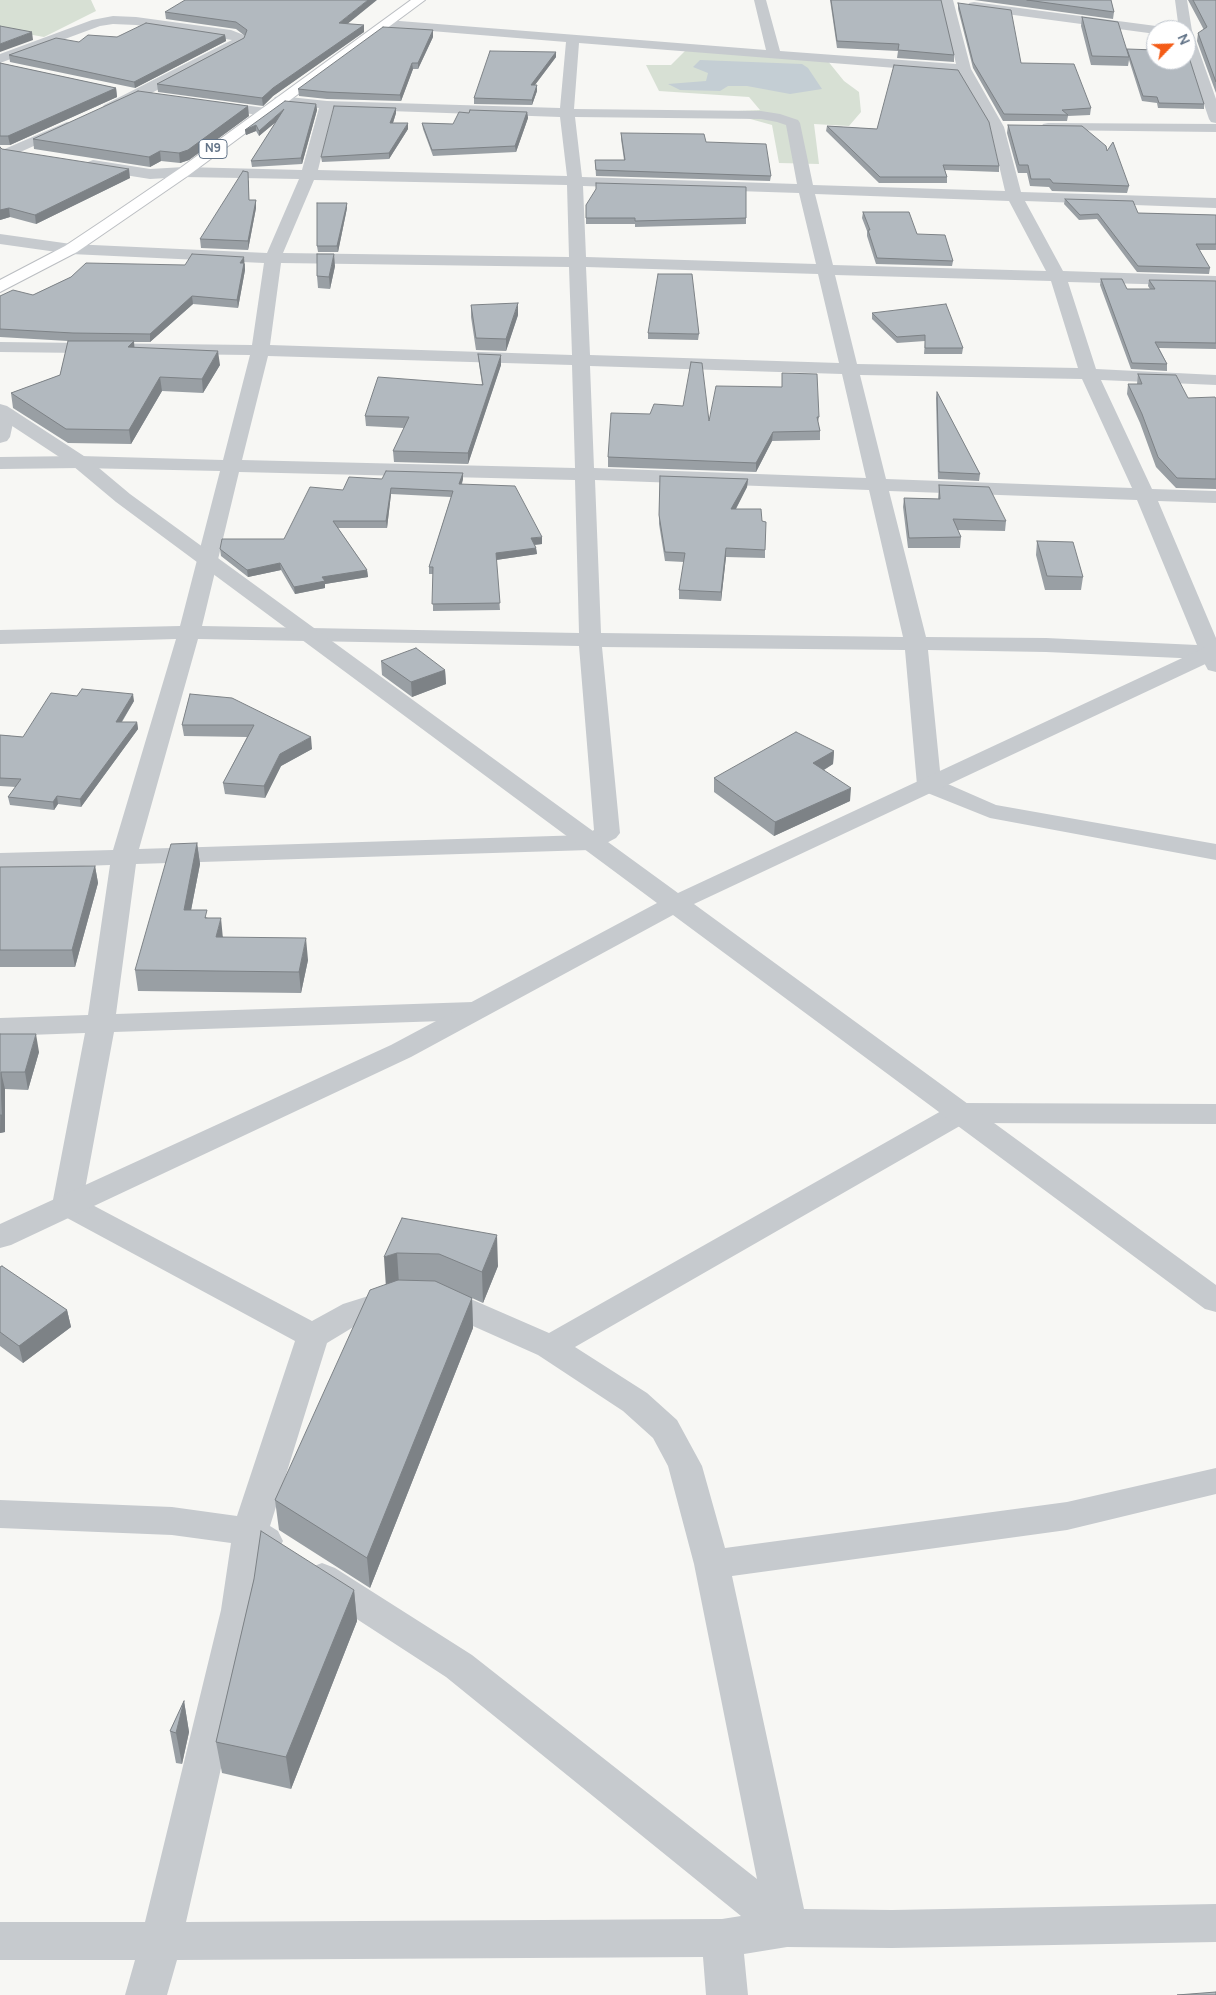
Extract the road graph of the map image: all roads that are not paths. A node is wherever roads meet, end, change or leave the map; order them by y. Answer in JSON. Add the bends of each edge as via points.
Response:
{"nodes":[{"id":1,"x":419,"y":0,"type":"edge"},
{"id":2,"x":760,"y":0,"type":"edge"},
{"id":3,"x":1181,"y":0,"type":"edge"},
{"id":4,"x":942,"y":1,"type":"edge"},
{"id":5,"x":1184,"y":20,"type":"edge"},
{"id":6,"x":387,"y":24,"type":"junction"},
{"id":7,"x":1146,"y":29,"type":"edge"},
{"id":8,"x":573,"y":40,"type":"junction"},
{"id":9,"x":774,"y":54,"type":"junction"},
{"id":10,"x":1196,"y":62,"type":"edge"},
{"id":11,"x":3,"y":64,"type":"edge"},
{"id":12,"x":964,"y":69,"type":"junction"},
{"id":13,"x":119,"y":91,"type":"edge"},
{"id":14,"x":138,"y":95,"type":"junction"},
{"id":15,"x":157,"y":98,"type":"edge"},
{"id":16,"x":280,"y":100,"type":"junction"},
{"id":17,"x":197,"y":103,"type":"edge"},
{"id":18,"x":327,"y":105,"type":"junction"},
{"id":19,"x":266,"y":112,"type":"junction"},
{"id":20,"x":567,"y":113,"type":"junction"},
{"id":21,"x":1216,"y":119,"type":"edge"},
{"id":22,"x":997,"y":127,"type":"junction"},
{"id":23,"x":1016,"y":127,"type":"edge"},
{"id":24,"x":1036,"y":127,"type":"edge"},
{"id":25,"x":1216,"y":128,"type":"edge"},
{"id":26,"x":4,"y":153,"type":"edge"},
{"id":27,"x":39,"y":156,"type":"edge"},
{"id":28,"x":76,"y":162,"type":"edge"},
{"id":29,"x":184,"y":172,"type":"junction"},
{"id":30,"x":309,"y":174,"type":"junction"},
{"id":31,"x":575,"y":181,"type":"junction"},
{"id":32,"x":806,"y":189,"type":"junction"},
{"id":33,"x":1014,"y":195,"type":"junction"},
{"id":34,"x":1216,"y":203,"type":"edge"},
{"id":35,"x":0,"y":239,"type":"edge"},
{"id":36,"x":70,"y":249,"type":"junction"},
{"id":37,"x":273,"y":258,"type":"junction"},
{"id":38,"x":577,"y":262,"type":"junction"},
{"id":39,"x":826,"y":269,"type":"junction"},
{"id":40,"x":1058,"y":277,"type":"junction"},
{"id":41,"x":1216,"y":281,"type":"edge"},
{"id":42,"x":0,"y":287,"type":"edge"},
{"id":43,"x":0,"y":347,"type":"edge"},
{"id":44,"x":260,"y":350,"type":"junction"},
{"id":45,"x":581,"y":360,"type":"junction"},
{"id":46,"x":849,"y":369,"type":"junction"},
{"id":47,"x":1089,"y":374,"type":"junction"},
{"id":48,"x":1216,"y":380,"type":"edge"},
{"id":49,"x":2,"y":420,"type":"edge"},
{"id":50,"x":80,"y":462,"type":"junction"},
{"id":51,"x":0,"y":463,"type":"edge"},
{"id":52,"x":231,"y":466,"type":"junction"},
{"id":53,"x":584,"y":474,"type":"junction"},
{"id":54,"x":877,"y":485,"type":"junction"},
{"id":55,"x":1145,"y":495,"type":"junction"},
{"id":56,"x":1216,"y":497,"type":"edge"},
{"id":57,"x":207,"y":560,"type":"junction"},
{"id":58,"x":189,"y":632,"type":"junction"},
{"id":59,"x":308,"y":634,"type":"junction"},
{"id":60,"x":0,"y":637,"type":"edge"},
{"id":61,"x":590,"y":640,"type":"junction"},
{"id":62,"x":916,"y":644,"type":"junction"},
{"id":63,"x":1215,"y":656,"type":"edge"},
{"id":64,"x":929,"y":785,"type":"junction"},
{"id":65,"x":590,"y":842,"type":"junction"},
{"id":66,"x":1216,"y":852,"type":"edge"},
{"id":67,"x":124,"y":857,"type":"junction"},
{"id":68,"x":0,"y":861,"type":"edge"},
{"id":69,"x":674,"y":904,"type":"junction"},
{"id":70,"x":472,"y":1012,"type":"junction"},
{"id":71,"x":101,"y":1024,"type":"junction"},
{"id":72,"x":0,"y":1027,"type":"edge"},
{"id":73,"x":960,"y":1113,"type":"junction"},
{"id":74,"x":1216,"y":1114,"type":"edge"},
{"id":75,"x":67,"y":1205,"type":"junction"},
{"id":76,"x":0,"y":1237,"type":"edge"},
{"id":77,"x":1216,"y":1301,"type":"edge"},
{"id":78,"x":313,"y":1336,"type":"junction"},
{"id":79,"x":550,"y":1347,"type":"junction"},
{"id":80,"x":1216,"y":1481,"type":"edge"},
{"id":81,"x":0,"y":1514,"type":"edge"},
{"id":82,"x":250,"y":1532,"type":"junction"},
{"id":83,"x":712,"y":1564,"type":"junction"},
{"id":84,"x":1216,"y":1924,"type":"edge"},
{"id":85,"x":787,"y":1928,"type":"junction"},
{"id":86,"x":722,"y":1938,"type":"junction"},
{"id":87,"x":0,"y":1941,"type":"edge"},
{"id":88,"x":161,"y":1941,"type":"junction"},
{"id":89,"x":146,"y":1995,"type":"edge"},
{"id":90,"x":727,"y":1995,"type":"edge"}],
"edges":[{"from":1,"to":6,"type":"main road","number":"N9"},
{"from":2,"to":9,"type":"street"},
{"from":3,"to":5,"type":"street"},
{"from":4,"to":7,"type":"street"},
{"from":4,"to":12,"type":"street"},
{"from":6,"to":8,"type":"street"},
{"from":6,"to":16,"type":"main road","number":"N9"},
{"from":8,"to":9,"type":"street"},
{"from":8,"to":20,"type":"street"},
{"from":9,"to":12,"type":"street"},
{"from":10,"to":21,"type":"street"},
{"from":11,"to":14,"type":"street","via":[[97,23],[113,20],[231,34],[239,38],[238,42]]},
{"from":12,"to":22,"type":"street"},
{"from":13,"to":14,"type":"street"},
{"from":14,"to":15,"type":"street"},
{"from":14,"to":26,"type":"street"},
{"from":16,"to":18,"type":"street"},
{"from":16,"to":19,"type":"main road","number":"N9"},
{"from":17,"to":19,"type":"street"},
{"from":18,"to":20,"type":"street"},
{"from":18,"to":30,"type":"street"},
{"from":19,"to":29,"type":"main road","number":"N9"},
{"from":20,"to":31,"type":"street"},
{"from":20,"to":32,"type":"street","via":[[761,115],[780,118],[793,123]]},
{"from":22,"to":23,"type":"street"},
{"from":22,"to":33,"type":"street"},
{"from":24,"to":25,"type":"street"},
{"from":26,"to":27,"type":"street"},
{"from":28,"to":29,"type":"street","via":[[150,174]]},
{"from":29,"to":30,"type":"street"},
{"from":29,"to":36,"type":"main road","number":"N9"},
{"from":30,"to":31,"type":"street"},
{"from":30,"to":37,"type":"street"},
{"from":31,"to":32,"type":"street"},
{"from":31,"to":38,"type":"street"},
{"from":32,"to":33,"type":"street"},
{"from":32,"to":39,"type":"street"},
{"from":33,"to":34,"type":"street"},
{"from":33,"to":40,"type":"street"},
{"from":35,"to":36,"type":"street"},
{"from":36,"to":37,"type":"street"},
{"from":36,"to":42,"type":"main road","number":"N9"},
{"from":37,"to":38,"type":"street"},
{"from":37,"to":44,"type":"street"},
{"from":38,"to":39,"type":"street"},
{"from":38,"to":45,"type":"street"},
{"from":39,"to":40,"type":"street"},
{"from":39,"to":46,"type":"street"},
{"from":40,"to":41,"type":"street"},
{"from":40,"to":47,"type":"street"},
{"from":43,"to":44,"type":"street"},
{"from":44,"to":45,"type":"street"},
{"from":44,"to":52,"type":"street"},
{"from":45,"to":46,"type":"street"},
{"from":45,"to":53,"type":"street"},
{"from":46,"to":47,"type":"street"},
{"from":46,"to":54,"type":"street"},
{"from":47,"to":48,"type":"street"},
{"from":47,"to":55,"type":"street"},
{"from":49,"to":50,"type":"street"},
{"from":50,"to":51,"type":"street"},
{"from":50,"to":52,"type":"street"},
{"from":50,"to":57,"type":"street"},
{"from":52,"to":53,"type":"street"},
{"from":52,"to":57,"type":"street"},
{"from":53,"to":54,"type":"street"},
{"from":53,"to":61,"type":"street"},
{"from":54,"to":55,"type":"street"},
{"from":54,"to":62,"type":"street"},
{"from":55,"to":56,"type":"street"},
{"from":55,"to":63,"type":"street"},
{"from":57,"to":58,"type":"street"},
{"from":57,"to":59,"type":"street"},
{"from":58,"to":59,"type":"street"},
{"from":58,"to":60,"type":"street"},
{"from":58,"to":67,"type":"street"},
{"from":59,"to":61,"type":"street"},
{"from":59,"to":65,"type":"street"},
{"from":61,"to":62,"type":"street"},
{"from":61,"to":65,"type":"street","via":[[607,833]]},
{"from":62,"to":63,"type":"street","via":[[1046,645]]},
{"from":62,"to":64,"type":"street"},
{"from":63,"to":64,"type":"street"},
{"from":64,"to":66,"type":"street","via":[[990,811]]},
{"from":64,"to":69,"type":"street"},
{"from":65,"to":67,"type":"street"},
{"from":65,"to":69,"type":"street"},
{"from":67,"to":68,"type":"street"},
{"from":67,"to":71,"type":"street"},
{"from":69,"to":70,"type":"street"},
{"from":69,"to":73,"type":"street"},
{"from":70,"to":71,"type":"street"},
{"from":70,"to":75,"type":"street","via":[[401,1051]]},
{"from":71,"to":72,"type":"street"},
{"from":71,"to":75,"type":"street"},
{"from":73,"to":74,"type":"street"},
{"from":73,"to":77,"type":"street"},
{"from":73,"to":79,"type":"street"},
{"from":75,"to":76,"type":"street"},
{"from":75,"to":78,"type":"street"},
{"from":78,"to":79,"type":"street","via":[[354,1312],[399,1297],[441,1298]]},
{"from":78,"to":82,"type":"street"},
{"from":79,"to":83,"type":"street","via":[[635,1402],[665,1429],[685,1466]]},
{"from":80,"to":83,"type":"street","via":[[1067,1516]]},
{"from":81,"to":82,"type":"street","via":[[172,1521]]},
{"from":82,"to":85,"type":"street","via":[[459,1666]]},
{"from":82,"to":88,"type":"street","via":[[238,1610]]},
{"from":83,"to":85,"type":"street"},
{"from":84,"to":85,"type":"street"},
{"from":85,"to":86,"type":"street"},
{"from":86,"to":88,"type":"street"},
{"from":86,"to":90,"type":"street"},
{"from":87,"to":88,"type":"street"},
{"from":88,"to":89,"type":"street"}]}
